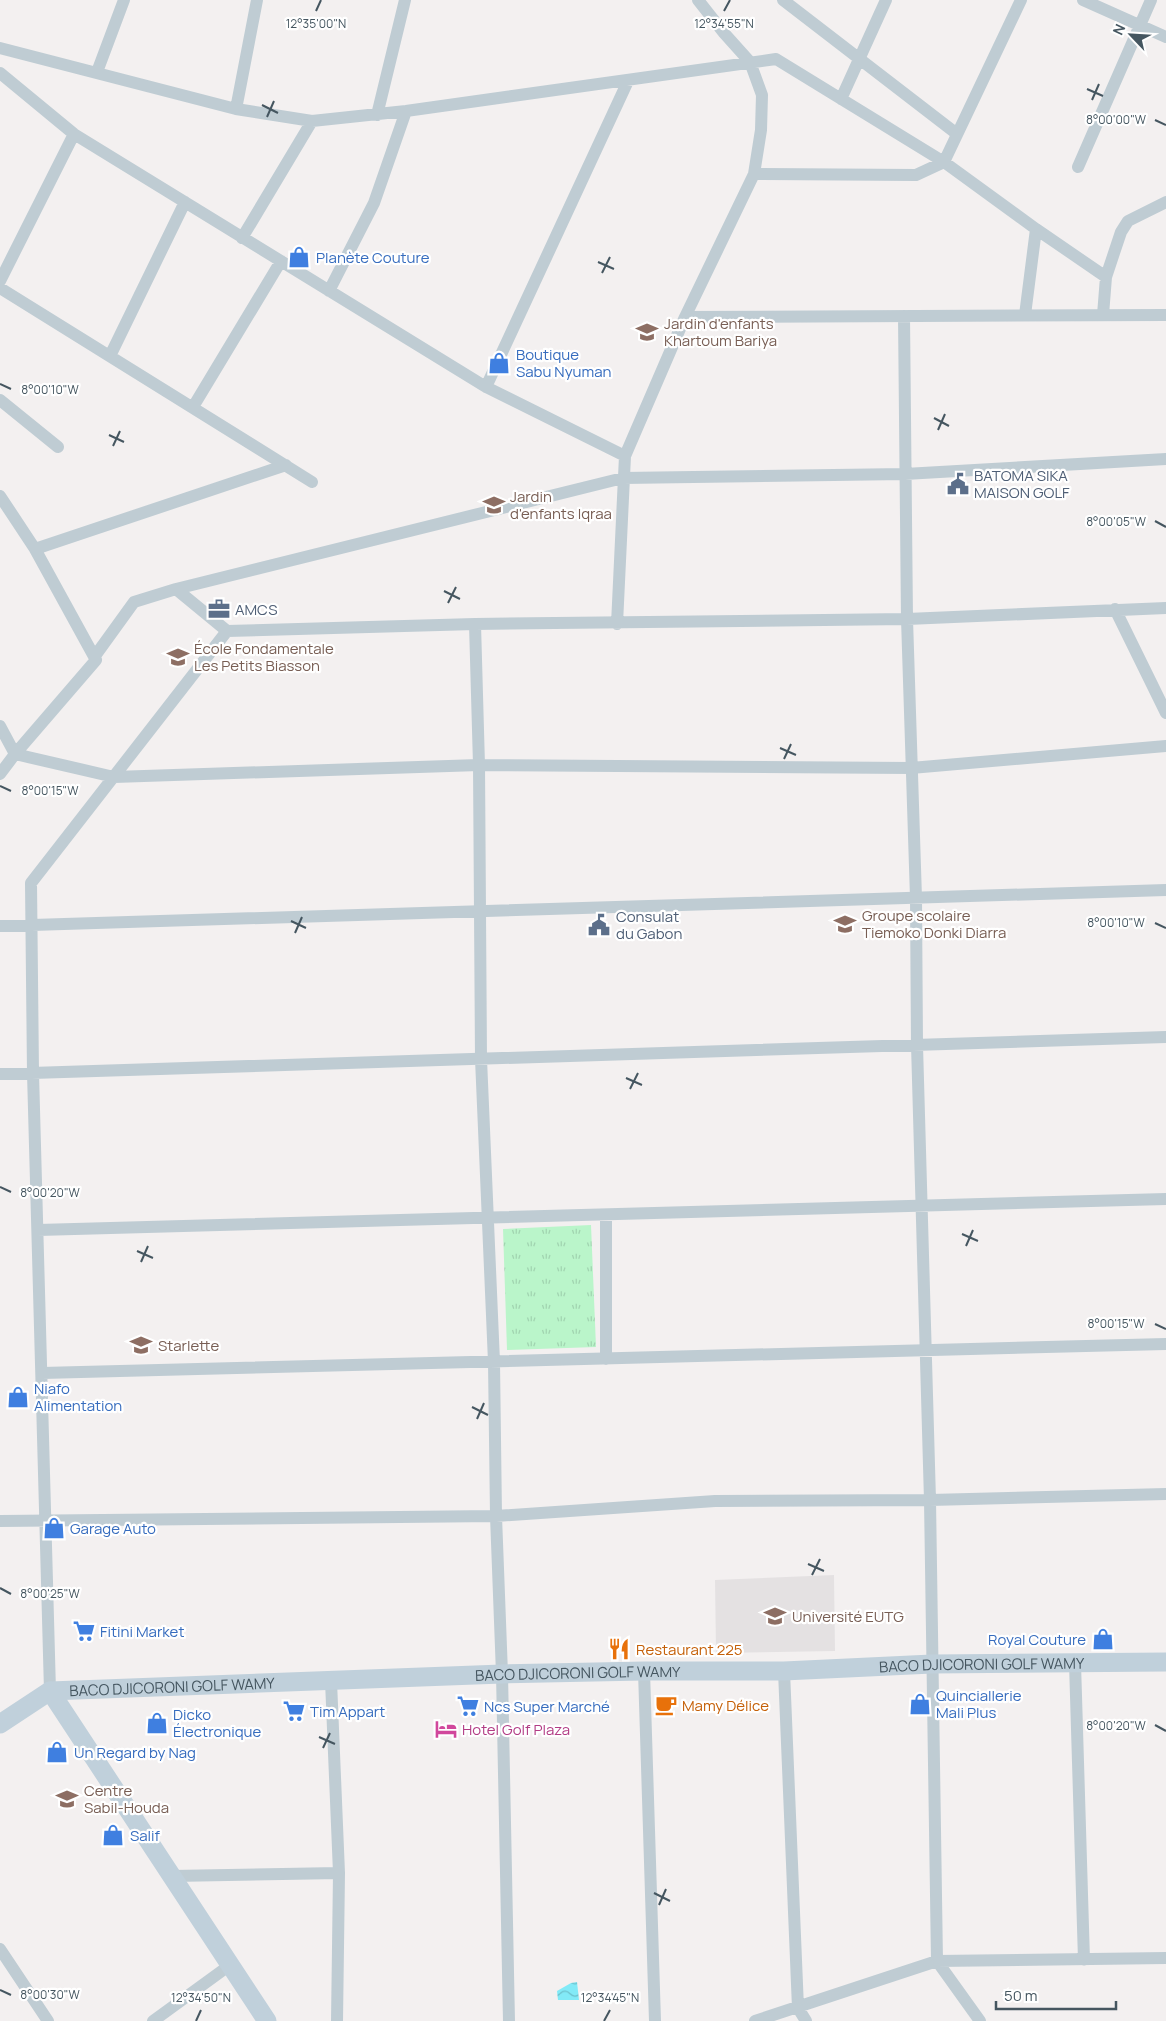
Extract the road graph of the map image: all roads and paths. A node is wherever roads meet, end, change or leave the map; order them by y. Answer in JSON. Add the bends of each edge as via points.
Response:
{"nodes":[{"id":1,"x":124,"y":0,"type":"edge"},
{"id":2,"x":257,"y":0,"type":"edge"},
{"id":3,"x":405,"y":0,"type":"edge"},
{"id":4,"x":698,"y":0,"type":"edge"},
{"id":5,"x":783,"y":0,"type":"edge"},
{"id":6,"x":886,"y":0,"type":"edge"},
{"id":7,"x":1021,"y":0,"type":"edge"},
{"id":8,"x":1083,"y":0,"type":"edge"},
{"id":9,"x":1151,"y":0,"type":"edge"},
{"id":10,"x":1140,"y":25,"type":"junction"},
{"id":11,"x":1166,"y":37,"type":"edge"},
{"id":12,"x":0,"y":48,"type":"edge"},
{"id":13,"x":860,"y":59,"type":"junction"},
{"id":14,"x":750,"y":62,"type":"junction"},
{"id":15,"x":97,"y":72,"type":"junction"},
{"id":16,"x":4,"y":76,"type":"edge"},
{"id":17,"x":628,"y":81,"type":"junction"},
{"id":18,"x":0,"y":90,"type":"edge"},
{"id":19,"x":841,"y":99,"type":"junction"},
{"id":20,"x":236,"y":109,"type":"junction"},
{"id":21,"x":406,"y":111,"type":"junction"},
{"id":22,"x":377,"y":115,"type":"junction"},
{"id":23,"x":312,"y":121,"type":"junction"},
{"id":24,"x":74,"y":134,"type":"junction"},
{"id":25,"x":958,"y":134,"type":"junction"},
{"id":26,"x":944,"y":162,"type":"junction"},
{"id":27,"x":1078,"y":167,"type":"dead end"},
{"id":28,"x":754,"y":174,"type":"junction"},
{"id":29,"x":185,"y":202,"type":"junction"},
{"id":30,"x":1166,"y":202,"type":"edge"},
{"id":31,"x":1036,"y":229,"type":"junction"},
{"id":32,"x":242,"y":238,"type":"junction"},
{"id":33,"x":281,"y":261,"type":"junction"},
{"id":34,"x":1106,"y":277,"type":"junction"},
{"id":35,"x":0,"y":281,"type":"edge"},
{"id":36,"x":0,"y":288,"type":"edge"},
{"id":37,"x":329,"y":291,"type":"junction"},
{"id":38,"x":1025,"y":315,"type":"junction"},
{"id":39,"x":1103,"y":315,"type":"junction"},
{"id":40,"x":1166,"y":315,"type":"edge"},
{"id":41,"x":684,"y":316,"type":"junction"},
{"id":42,"x":904,"y":316,"type":"junction"},
{"id":43,"x":110,"y":356,"type":"junction"},
{"id":44,"x":486,"y":387,"type":"junction"},
{"id":45,"x":0,"y":400,"type":"edge"},
{"id":46,"x":193,"y":407,"type":"junction"},
{"id":47,"x":58,"y":447,"type":"dead end"},
{"id":48,"x":625,"y":456,"type":"junction"},
{"id":49,"x":1166,"y":459,"type":"edge"},
{"id":50,"x":286,"y":465,"type":"junction"},
{"id":51,"x":905,"y":474,"type":"junction"},
{"id":52,"x":623,"y":478,"type":"junction"},
{"id":53,"x":312,"y":482,"type":"dead end"},
{"id":54,"x":0,"y":496,"type":"edge"},
{"id":55,"x":35,"y":549,"type":"junction"},
{"id":56,"x":176,"y":588,"type":"junction"},
{"id":57,"x":1166,"y":608,"type":"edge"},
{"id":58,"x":1115,"y":609,"type":"junction"},
{"id":59,"x":907,"y":619,"type":"junction"},
{"id":60,"x":475,"y":624,"type":"junction"},
{"id":61,"x":617,"y":624,"type":"junction"},
{"id":62,"x":227,"y":631,"type":"junction"},
{"id":63,"x":95,"y":656,"type":"junction"},
{"id":64,"x":1166,"y":713,"type":"edge"},
{"id":65,"x":0,"y":726,"type":"edge"},
{"id":66,"x":1166,"y":746,"type":"edge"},
{"id":67,"x":15,"y":754,"type":"junction"},
{"id":68,"x":479,"y":765,"type":"junction"},
{"id":69,"x":910,"y":768,"type":"junction"},
{"id":70,"x":0,"y":774,"type":"edge"},
{"id":71,"x":114,"y":777,"type":"junction"},
{"id":72,"x":1166,"y":890,"type":"edge"},
{"id":73,"x":916,"y":898,"type":"junction"},
{"id":74,"x":478,"y":910,"type":"junction"},
{"id":75,"x":32,"y":925,"type":"junction"},
{"id":76,"x":0,"y":926,"type":"edge"},
{"id":77,"x":1166,"y":1037,"type":"edge"},
{"id":78,"x":917,"y":1045,"type":"junction"},
{"id":79,"x":481,"y":1059,"type":"junction"},
{"id":80,"x":33,"y":1073,"type":"junction"},
{"id":81,"x":0,"y":1074,"type":"edge"},
{"id":82,"x":1166,"y":1199,"type":"edge"},
{"id":83,"x":922,"y":1206,"type":"junction"},
{"id":84,"x":606,"y":1215,"type":"junction"},
{"id":85,"x":488,"y":1218,"type":"junction"},
{"id":86,"x":38,"y":1230,"type":"junction"},
{"id":87,"x":1166,"y":1344,"type":"edge"},
{"id":88,"x":926,"y":1351,"type":"junction"},
{"id":89,"x":606,"y":1359,"type":"junction"},
{"id":90,"x":494,"y":1362,"type":"junction"},
{"id":91,"x":42,"y":1373,"type":"junction"},
{"id":92,"x":1166,"y":1494,"type":"edge"},
{"id":93,"x":930,"y":1500,"type":"junction"},
{"id":94,"x":496,"y":1516,"type":"junction"},
{"id":95,"x":0,"y":1521,"type":"edge"},
{"id":96,"x":46,"y":1521,"type":"junction"},
{"id":97,"x":1166,"y":1662,"type":"edge"},
{"id":98,"x":1075,"y":1663,"type":"junction"},
{"id":99,"x":932,"y":1664,"type":"junction"},
{"id":100,"x":644,"y":1671,"type":"junction"},
{"id":101,"x":784,"y":1671,"type":"junction"},
{"id":102,"x":502,"y":1674,"type":"junction"},
{"id":103,"x":332,"y":1681,"type":"junction"},
{"id":104,"x":50,"y":1691,"type":"junction"},
{"id":105,"x":0,"y":1724,"type":"edge"},
{"id":106,"x":339,"y":1873,"type":"junction"},
{"id":107,"x":172,"y":1876,"type":"junction"},
{"id":108,"x":0,"y":1949,"type":"edge"},
{"id":109,"x":1166,"y":1958,"type":"edge"},
{"id":110,"x":1084,"y":1960,"type":"junction"},
{"id":111,"x":937,"y":1961,"type":"junction"},
{"id":112,"x":230,"y":1965,"type":"junction"},
{"id":113,"x":798,"y":2008,"type":"junction"},
{"id":114,"x":48,"y":2021,"type":"edge"},
{"id":115,"x":153,"y":2021,"type":"edge"},
{"id":116,"x":267,"y":2021,"type":"edge"},
{"id":117,"x":337,"y":2021,"type":"edge"},
{"id":118,"x":509,"y":2021,"type":"edge"},
{"id":119,"x":655,"y":2021,"type":"edge"},
{"id":120,"x":755,"y":2021,"type":"edge"},
{"id":121,"x":806,"y":2021,"type":"edge"},
{"id":122,"x":980,"y":2021,"type":"edge"}],
"edges":[{"from":1,"to":15,"type":"street"},
{"from":2,"to":20,"type":"street"},
{"from":3,"to":22,"type":"street"},
{"from":4,"to":14,"type":"street"},
{"from":5,"to":13,"type":"street"},
{"from":6,"to":13,"type":"street"},
{"from":7,"to":25,"type":"street"},
{"from":8,"to":10,"type":"street"},
{"from":9,"to":10,"type":"street"},
{"from":10,"to":11,"type":"street"},
{"from":10,"to":27,"type":"street"},
{"from":12,"to":15,"type":"street"},
{"from":13,"to":19,"type":"street"},
{"from":13,"to":25,"type":"street"},
{"from":14,"to":17,"type":"street"},
{"from":14,"to":19,"type":"street","via":[[776,60]]},
{"from":14,"to":28,"type":"street","via":[[762,95],[761,130]]},
{"from":15,"to":20,"type":"street"},
{"from":16,"to":18,"type":"street"},
{"from":16,"to":24,"type":"street"},
{"from":17,"to":21,"type":"street"},
{"from":17,"to":44,"type":"street"},
{"from":19,"to":26,"type":"street"},
{"from":20,"to":23,"type":"street"},
{"from":21,"to":22,"type":"street"},
{"from":21,"to":37,"type":"street","via":[[374,203]]},
{"from":22,"to":23,"type":"street"},
{"from":23,"to":32,"type":"street"},
{"from":24,"to":29,"type":"street"},
{"from":24,"to":35,"type":"street"},
{"from":25,"to":26,"type":"street"},
{"from":26,"to":28,"type":"street","via":[[916,175]]},
{"from":26,"to":31,"type":"street"},
{"from":28,"to":41,"type":"street"},
{"from":29,"to":32,"type":"street"},
{"from":29,"to":43,"type":"street"},
{"from":30,"to":34,"type":"street","via":[[1128,221]]},
{"from":31,"to":34,"type":"street"},
{"from":31,"to":38,"type":"street"},
{"from":32,"to":33,"type":"street"},
{"from":33,"to":37,"type":"street"},
{"from":33,"to":46,"type":"street"},
{"from":34,"to":39,"type":"street"},
{"from":36,"to":43,"type":"street"},
{"from":37,"to":44,"type":"street"},
{"from":38,"to":39,"type":"street"},
{"from":38,"to":42,"type":"street"},
{"from":39,"to":40,"type":"street"},
{"from":41,"to":42,"type":"street"},
{"from":41,"to":48,"type":"street"},
{"from":42,"to":51,"type":"street"},
{"from":43,"to":46,"type":"street"},
{"from":44,"to":48,"type":"street"},
{"from":45,"to":47,"type":"street"},
{"from":46,"to":50,"type":"street"},
{"from":48,"to":52,"type":"street"},
{"from":49,"to":51,"type":"street"},
{"from":50,"to":53,"type":"street"},
{"from":50,"to":55,"type":"street"},
{"from":51,"to":52,"type":"street"},
{"from":51,"to":59,"type":"street"},
{"from":52,"to":56,"type":"street"},
{"from":52,"to":61,"type":"street"},
{"from":54,"to":55,"type":"street"},
{"from":55,"to":63,"type":"street"},
{"from":56,"to":62,"type":"street"},
{"from":56,"to":63,"type":"street","via":[[134,602]]},
{"from":57,"to":58,"type":"street"},
{"from":58,"to":59,"type":"street"},
{"from":58,"to":64,"type":"street"},
{"from":59,"to":61,"type":"street"},
{"from":59,"to":69,"type":"street"},
{"from":60,"to":61,"type":"street"},
{"from":60,"to":62,"type":"street"},
{"from":60,"to":68,"type":"street"},
{"from":62,"to":71,"type":"street"},
{"from":63,"to":67,"type":"street","via":[[96,660]]},
{"from":65,"to":67,"type":"street"},
{"from":66,"to":69,"type":"street"},
{"from":67,"to":70,"type":"street"},
{"from":67,"to":71,"type":"street"},
{"from":68,"to":69,"type":"street"},
{"from":68,"to":71,"type":"street"},
{"from":68,"to":74,"type":"street"},
{"from":69,"to":73,"type":"street"},
{"from":71,"to":75,"type":"street","via":[[32,883]]},
{"from":72,"to":73,"type":"street"},
{"from":73,"to":74,"type":"street"},
{"from":73,"to":78,"type":"street"},
{"from":74,"to":75,"type":"street"},
{"from":74,"to":79,"type":"street"},
{"from":75,"to":76,"type":"street"},
{"from":75,"to":80,"type":"street"},
{"from":77,"to":78,"type":"street"},
{"from":78,"to":79,"type":"street"},
{"from":78,"to":83,"type":"street"},
{"from":79,"to":80,"type":"street"},
{"from":79,"to":85,"type":"street"},
{"from":80,"to":81,"type":"street"},
{"from":80,"to":86,"type":"street"},
{"from":82,"to":83,"type":"street"},
{"from":83,"to":84,"type":"street"},
{"from":83,"to":88,"type":"street"},
{"from":84,"to":85,"type":"street"},
{"from":84,"to":89,"type":"street"},
{"from":85,"to":86,"type":"street"},
{"from":85,"to":90,"type":"street"},
{"from":86,"to":91,"type":"street"},
{"from":87,"to":88,"type":"street"},
{"from":88,"to":89,"type":"street"},
{"from":88,"to":93,"type":"street"},
{"from":89,"to":90,"type":"street"},
{"from":90,"to":91,"type":"street"},
{"from":90,"to":94,"type":"street"},
{"from":91,"to":96,"type":"street"},
{"from":92,"to":93,"type":"street"},
{"from":93,"to":94,"type":"street","via":[[715,1501]]},
{"from":93,"to":99,"type":"street"},
{"from":94,"to":96,"type":"street"},
{"from":94,"to":102,"type":"street"},
{"from":95,"to":96,"type":"street"},
{"from":96,"to":104,"type":"street"},
{"from":97,"to":98,"type":"street","name":"BACO DJICORONI GOLF WAMY"},
{"from":98,"to":99,"type":"street","name":"BACO DJICORONI GOLF WAMY"},
{"from":98,"to":110,"type":"street"},
{"from":99,"to":101,"type":"street","name":"BACO DJICORONI GOLF WAMY"},
{"from":99,"to":111,"type":"street"},
{"from":100,"to":101,"type":"street","name":"BACO DJICORONI GOLF WAMY"},
{"from":100,"to":102,"type":"street","name":"BACO DJICORONI GOLF WAMY"},
{"from":100,"to":119,"type":"street"},
{"from":101,"to":113,"type":"street"},
{"from":102,"to":103,"type":"street","name":"BACO DJICORONI GOLF WAMY"},
{"from":102,"to":118,"type":"street"},
{"from":103,"to":104,"type":"street","name":"BACO DJICORONI GOLF WAMY"},
{"from":103,"to":106,"type":"street"},
{"from":104,"to":105,"type":"street","name":"BACO DJICORONI GOLF WAMY"},
{"from":104,"to":107,"type":"street"},
{"from":106,"to":107,"type":"street"},
{"from":106,"to":117,"type":"street"},
{"from":107,"to":112,"type":"street"},
{"from":108,"to":114,"type":"street"},
{"from":109,"to":110,"type":"street"},
{"from":110,"to":111,"type":"street"},
{"from":111,"to":113,"type":"street"},
{"from":111,"to":122,"type":"street"},
{"from":112,"to":115,"type":"street"},
{"from":112,"to":116,"type":"street"},
{"from":113,"to":120,"type":"street"},
{"from":113,"to":121,"type":"street"}]}
